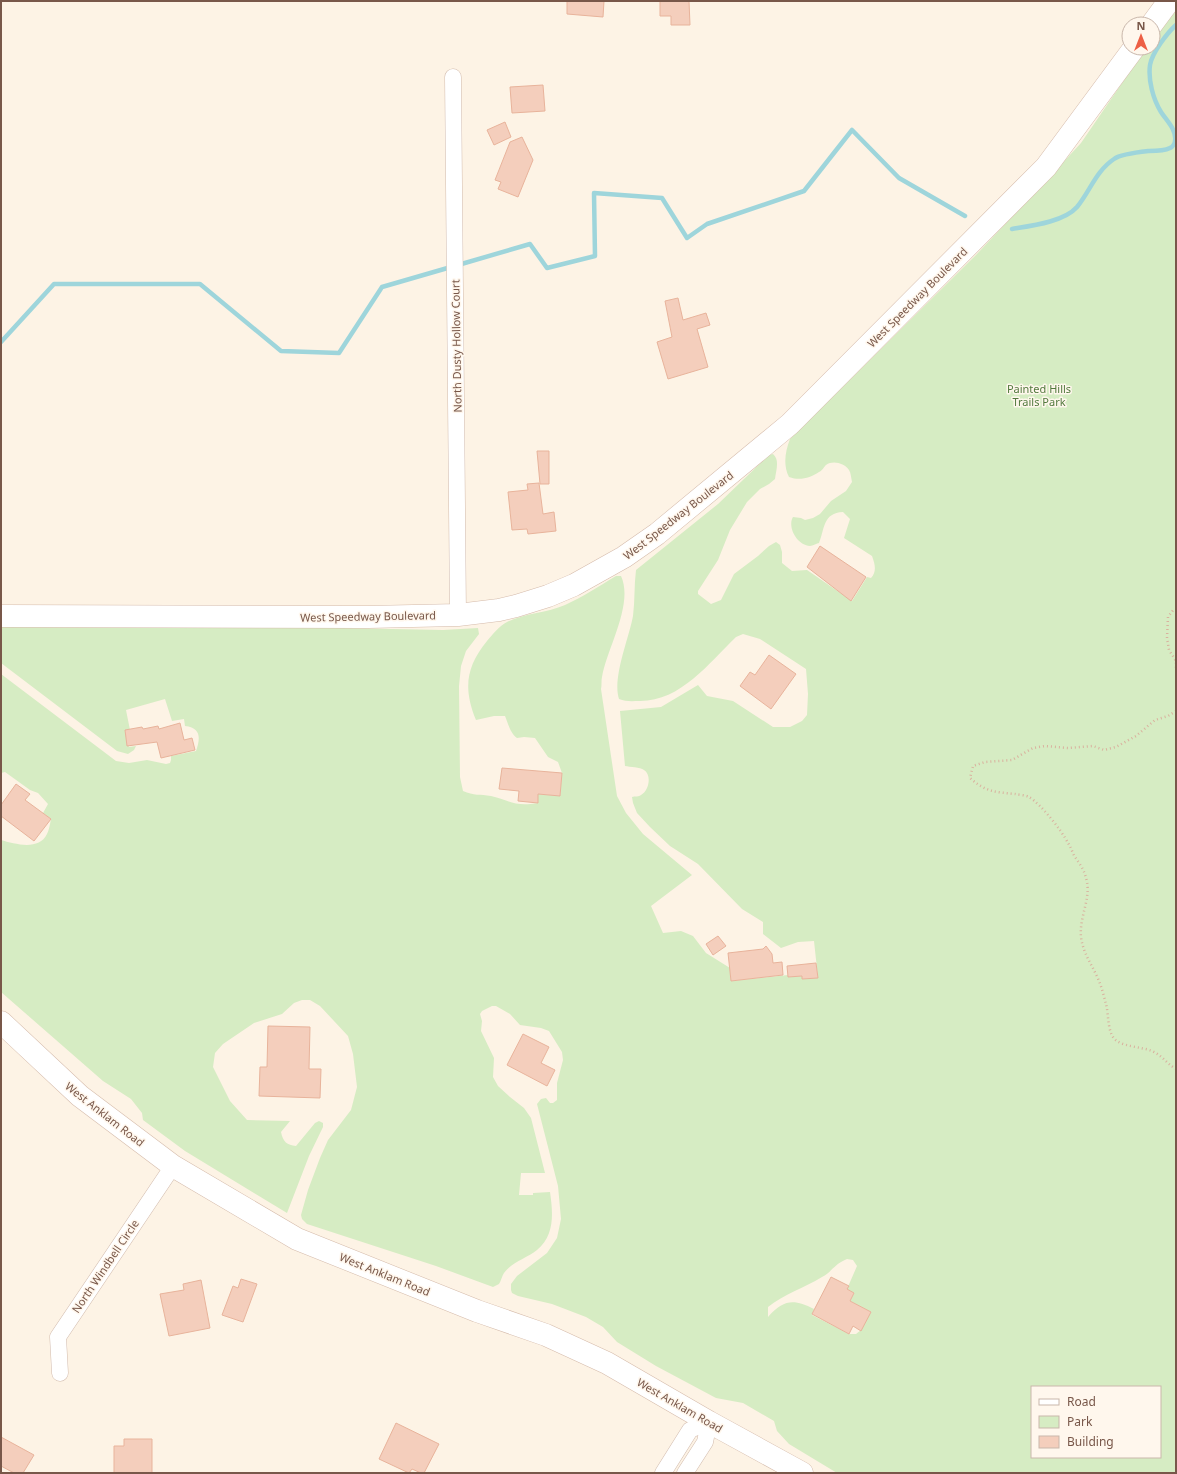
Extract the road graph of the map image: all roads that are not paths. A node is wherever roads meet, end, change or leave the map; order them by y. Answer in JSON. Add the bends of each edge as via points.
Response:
{"nodes":[{"id":1,"x":1169,"y":1,"type":"edge"},
{"id":2,"x":1158,"y":16,"type":"edge"},
{"id":3,"x":1128,"y":56,"type":"edge"},
{"id":4,"x":453,"y":77,"type":"dead end"},
{"id":5,"x":458,"y":615,"type":"junction"},
{"id":6,"x":1,"y":616,"type":"edge"},
{"id":7,"x":1,"y":1022,"type":"edge"},
{"id":8,"x":174,"y":1166,"type":"junction"},
{"id":9,"x":60,"y":1373,"type":"dead end"},
{"id":10,"x":709,"y":1422,"type":"junction"},
{"id":11,"x":663,"y":1473,"type":"edge"},
{"id":12,"x":685,"y":1473,"type":"edge"},
{"id":13,"x":802,"y":1473,"type":"edge"}],
"edges":[{"from":1,"to":2,"type":"main road"},
{"from":3,"to":5,"type":"main road","name":"West Speedway Boulevard","via":[[1046,167],[790,424],[624,557],[574,585],[548,596],[499,610]]},
{"from":4,"to":5,"type":"street","name":"North Dusty Hollow Court"},
{"from":5,"to":6,"type":"main road","name":"West Speedway Boulevard"},
{"from":7,"to":8,"type":"main road","name":"West Anklam Road","via":[[80,1096]]},
{"from":8,"to":9,"type":"street","name":"North Windbell Circle","via":[[58,1337]]},
{"from":8,"to":10,"type":"main road","name":"West Anklam Road","via":[[297,1239],[552,1338],[607,1363]]},
{"from":10,"to":11,"type":"street","via":[[690,1430]]},
{"from":10,"to":12,"type":"street","via":[[705,1442]]},
{"from":10,"to":13,"type":"main road","name":"West Anklam Road"}]}
